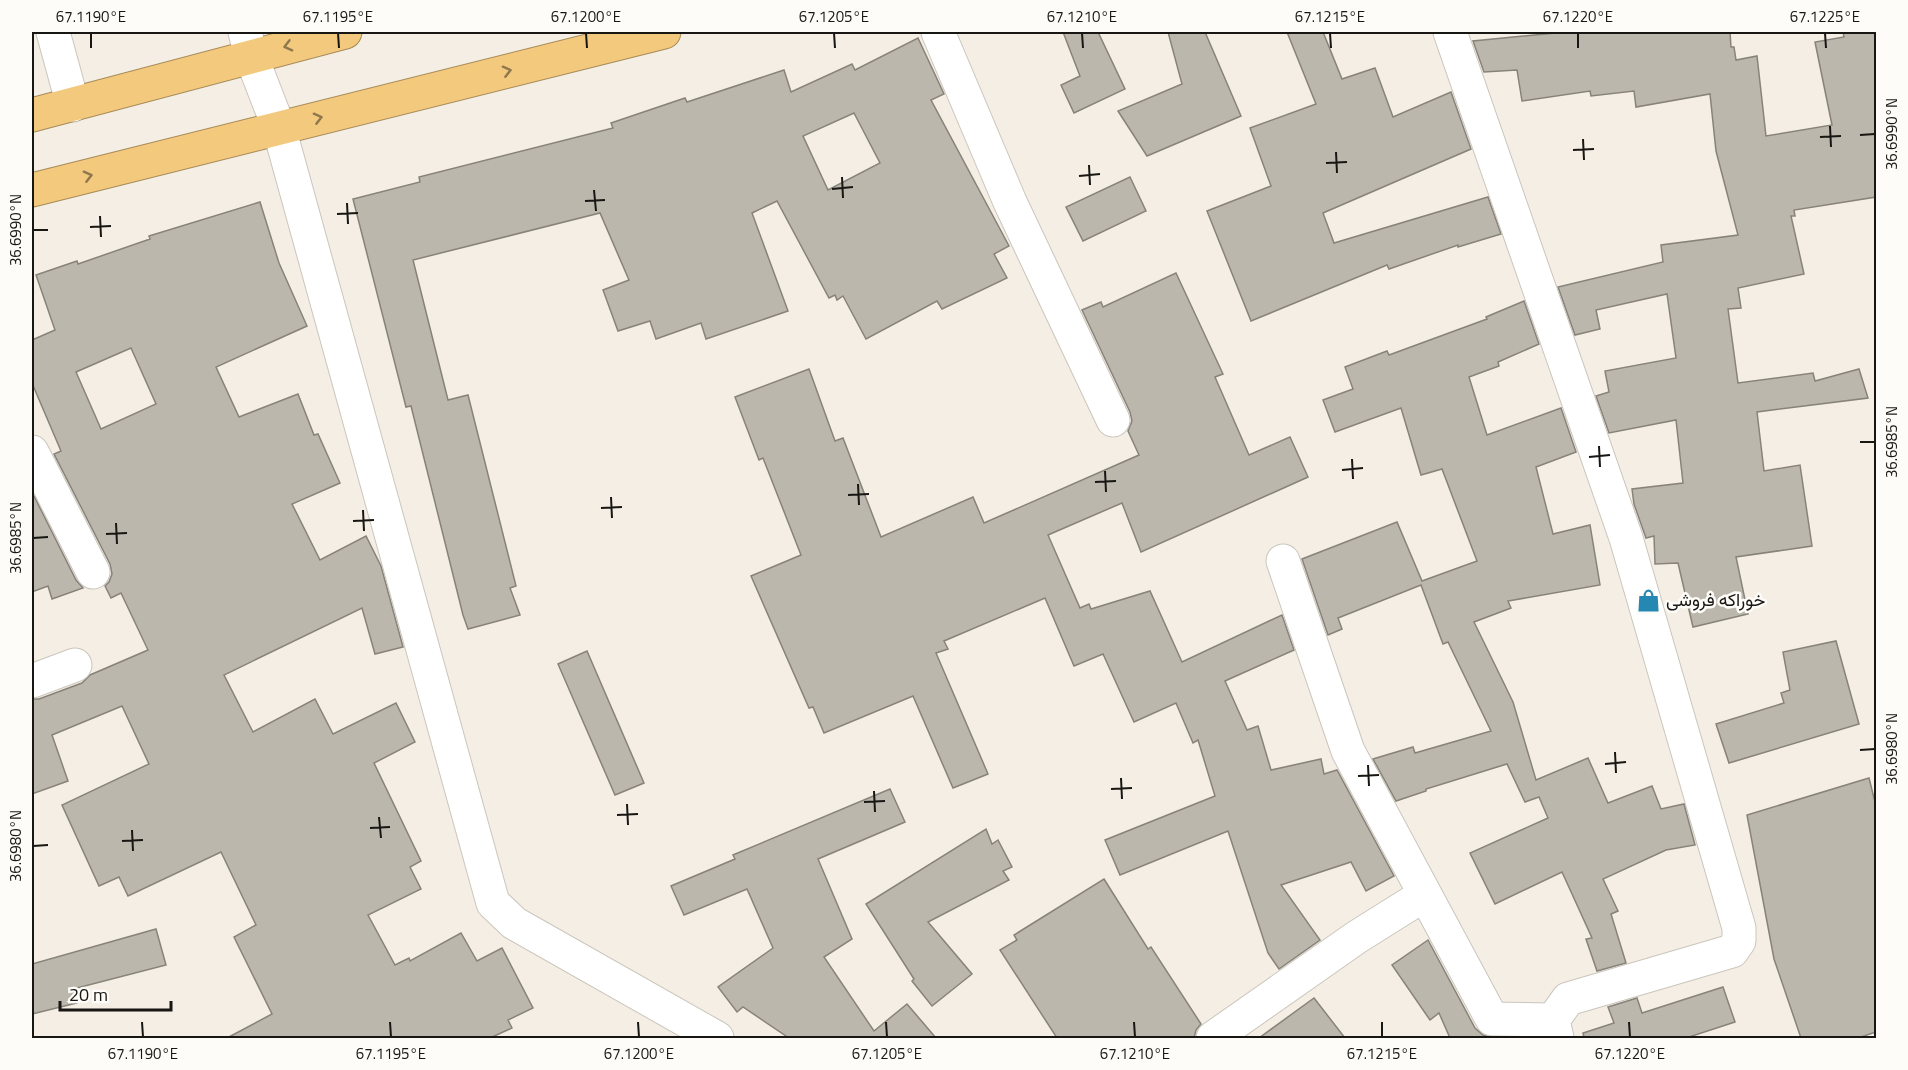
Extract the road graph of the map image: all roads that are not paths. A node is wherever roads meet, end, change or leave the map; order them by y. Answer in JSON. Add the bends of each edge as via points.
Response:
{"nodes":[{"id":1,"x":53,"y":32,"type":"edge"},
{"id":2,"x":345,"y":32,"type":"edge"},
{"id":3,"x":664,"y":32,"type":"edge"},
{"id":4,"x":938,"y":32,"type":"edge"},
{"id":5,"x":1450,"y":32,"type":"edge"},
{"id":6,"x":248,"y":44,"type":"edge"},
{"id":7,"x":73,"y":105,"type":"junction"},
{"id":8,"x":32,"y":115,"type":"edge"},
{"id":9,"x":279,"y":128,"type":"junction"},
{"id":10,"x":32,"y":190,"type":"edge"},
{"id":11,"x":1113,"y":420,"type":"dead end"},
{"id":12,"x":32,"y":452,"type":"edge"},
{"id":13,"x":1282,"y":561,"type":"dead end"},
{"id":14,"x":93,"y":572,"type":"dead end"},
{"id":15,"x":75,"y":665,"type":"dead end"},
{"id":16,"x":32,"y":681,"type":"edge"},
{"id":17,"x":1424,"y":895,"type":"junction"},
{"id":18,"x":1555,"y":1029,"type":"edge"},
{"id":19,"x":704,"y":1034,"type":"edge"},
{"id":20,"x":1213,"y":1038,"type":"edge"}],
"edges":[{"from":1,"to":7,"type":"street"},
{"from":2,"to":6,"type":"highway","one_way":true},
{"from":9,"to":3,"type":"highway","one_way":true},
{"from":4,"to":11,"type":"street","via":[[1010,202]]},
{"from":5,"to":18,"type":"street","via":[[1626,538],[1740,928],[1739,941],[1732,951],[1568,999]]},
{"from":6,"to":7,"type":"highway"},
{"from":6,"to":9,"type":"street"},
{"from":7,"to":8,"type":"highway"},
{"from":10,"to":9,"type":"highway","one_way":true},
{"from":9,"to":19,"type":"street","via":[[492,903],[514,924]]},
{"from":12,"to":14,"type":"street"},
{"from":13,"to":17,"type":"street","via":[[1348,751]]},
{"from":15,"to":16,"type":"street"},
{"from":17,"to":18,"type":"street","via":[[1492,1019]]},
{"from":17,"to":20,"type":"street"}]}
